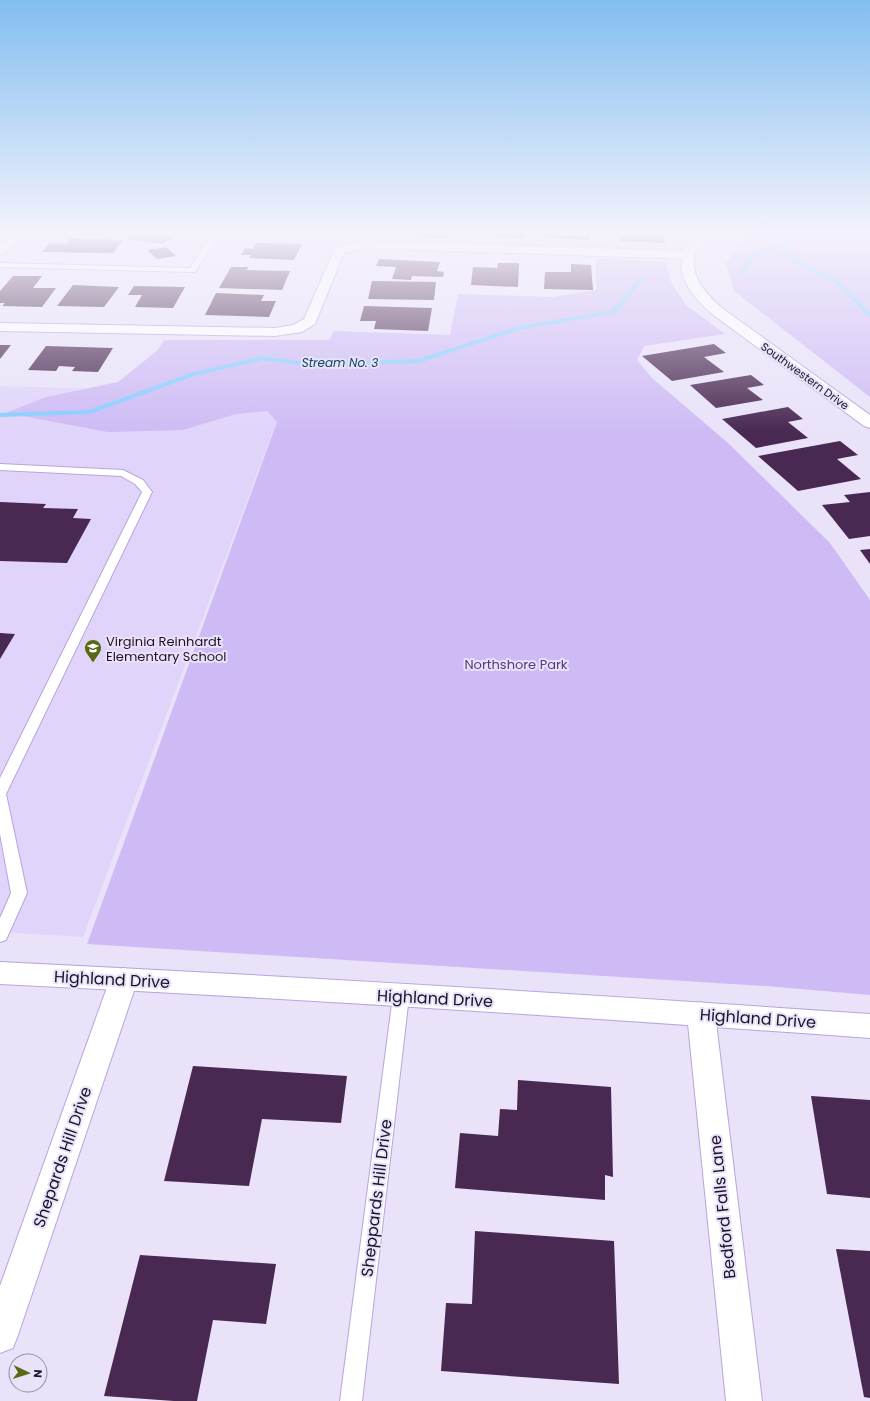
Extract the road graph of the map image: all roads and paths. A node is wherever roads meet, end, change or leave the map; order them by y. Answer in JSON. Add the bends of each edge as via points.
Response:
{"nodes":[{"id":1,"x":319,"y":300,"type":"edge"},
{"id":2,"x":706,"y":300,"type":"edge"},
{"id":3,"x":0,"y":327,"type":"edge"},
{"id":4,"x":870,"y":423,"type":"edge"},
{"id":5,"x":0,"y":467,"type":"edge"},
{"id":6,"x":0,"y":792,"type":"edge"},
{"id":7,"x":0,"y":798,"type":"edge"},
{"id":8,"x":0,"y":936,"type":"edge"},
{"id":9,"x":0,"y":973,"type":"edge"},
{"id":10,"x":124,"y":979,"type":"junction"},
{"id":11,"x":400,"y":996,"type":"junction"},
{"id":12,"x":700,"y":1014,"type":"junction"},
{"id":13,"x":870,"y":1026,"type":"edge"},
{"id":14,"x":0,"y":1335,"type":"edge"},
{"id":15,"x":351,"y":1401,"type":"edge"},
{"id":16,"x":744,"y":1401,"type":"edge"}],
"edges":[{"from":1,"to":3,"type":"street","via":[[310,321],[297,330],[275,332]]},
{"from":2,"to":4,"type":"street","name":"Southwestern Drive"},
{"from":5,"to":6,"type":"lane","via":[[123,473],[139,482],[147,492]]},
{"from":7,"to":8,"type":"lane","via":[[19,893]]},
{"from":9,"to":10,"type":"street","name":"Highland Drive"},
{"from":10,"to":11,"type":"street","name":"Highland Drive"},
{"from":10,"to":14,"type":"street","name":"Shepards Hill Drive"},
{"from":11,"to":12,"type":"street","name":"Highland Drive"},
{"from":11,"to":15,"type":"lane","name":"Sheppards Hill Drive"},
{"from":12,"to":13,"type":"street","name":"Highland Drive"},
{"from":12,"to":16,"type":"street","name":"Bedford Falls Lane"}]}
